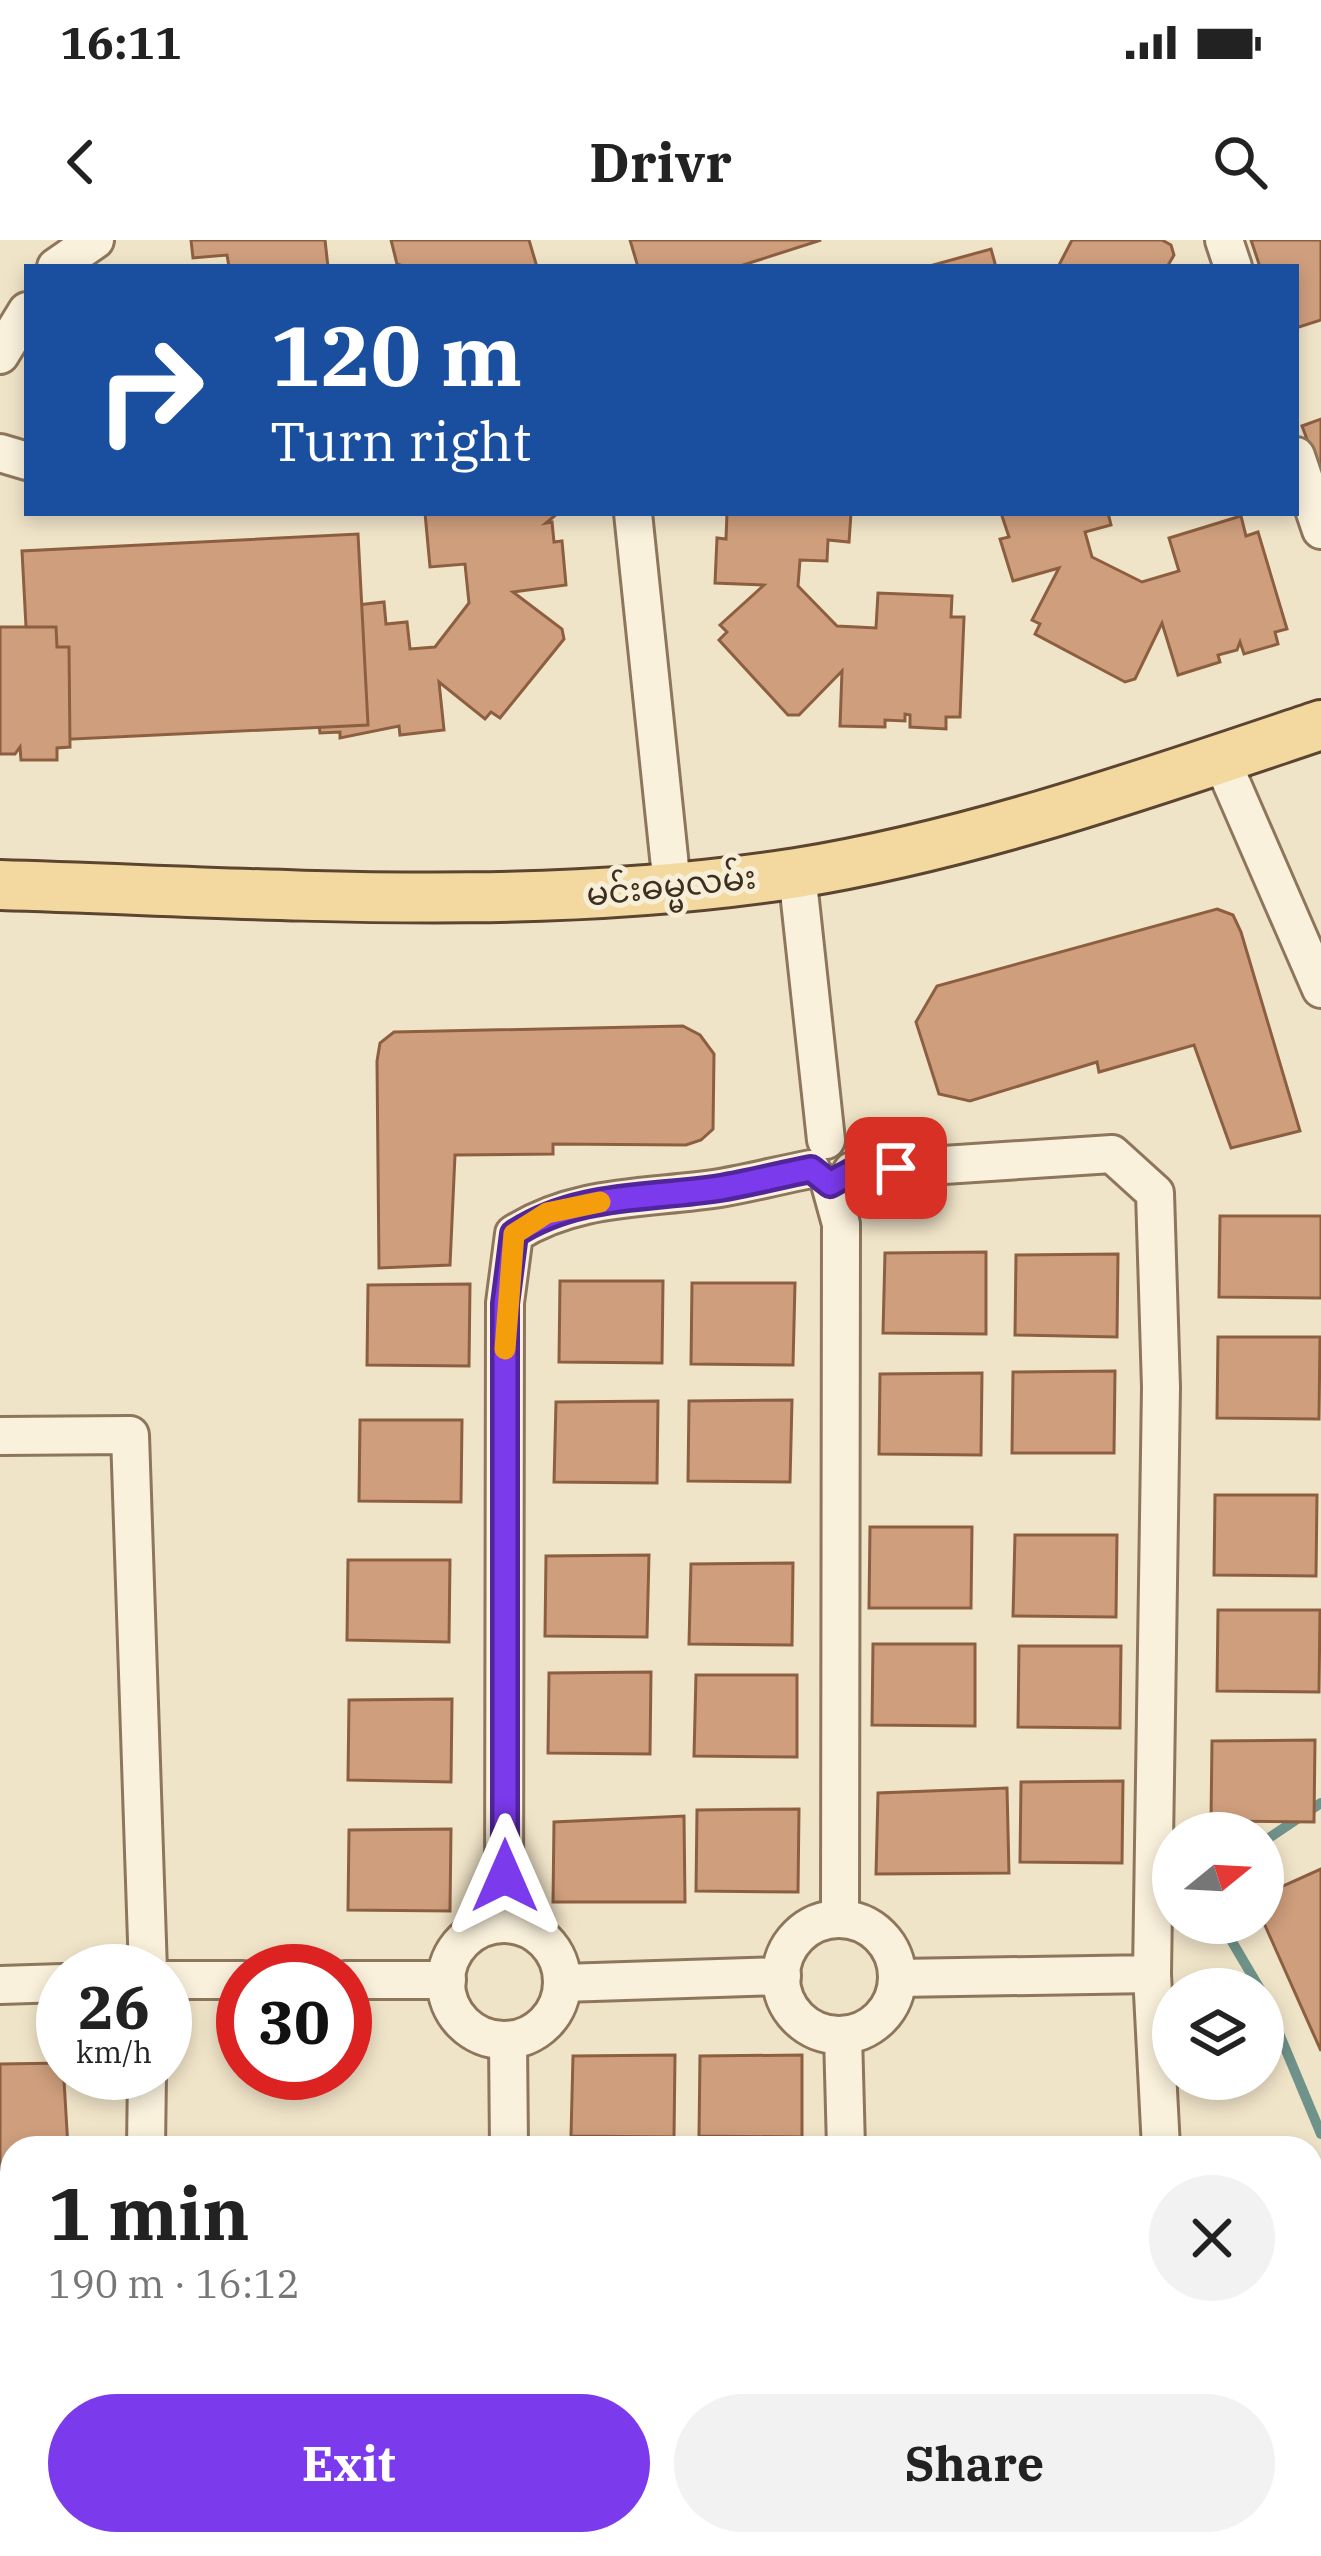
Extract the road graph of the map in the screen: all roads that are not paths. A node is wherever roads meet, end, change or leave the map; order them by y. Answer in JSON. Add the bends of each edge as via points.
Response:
{"nodes":[{"id":1,"x":94,"y":240,"type":"edge"},
{"id":2,"x":60,"y":264,"type":"edge"},
{"id":3,"x":24,"y":316,"type":"edge"},
{"id":4,"x":0,"y":355,"type":"edge"},
{"id":5,"x":1299,"y":465,"type":"edge"},
{"id":6,"x":633,"y":516,"type":"edge"},
{"id":7,"x":1321,"y":530,"type":"edge"},
{"id":8,"x":1321,"y":724,"type":"edge"},
{"id":9,"x":1221,"y":759,"type":"junction"},
{"id":10,"x":797,"y":873,"type":"junction"},
{"id":11,"x":0,"y":886,"type":"edge"},
{"id":12,"x":672,"y":886,"type":"junction"},
{"id":13,"x":1321,"y":989,"type":"edge"},
{"id":14,"x":830,"y":1166,"type":"junction"},
{"id":15,"x":0,"y":1436,"type":"edge"},
{"id":16,"x":839,"y":1919,"type":"junction"},
{"id":17,"x":504,"y":1923,"type":"junction"},
{"id":18,"x":147,"y":1944,"type":"edge"},
{"id":19,"x":1152,"y":1968,"type":"edge"},
{"id":20,"x":1152,"y":1973,"type":"edge"},
{"id":21,"x":782,"y":1976,"type":"junction"},
{"id":22,"x":898,"y":1978,"type":"junction"},
{"id":23,"x":372,"y":1980,"type":"edge"},
{"id":24,"x":447,"y":1980,"type":"junction"},
{"id":25,"x":562,"y":1983,"type":"junction"},
{"id":26,"x":36,"y":1984,"type":"edge"},
{"id":27,"x":0,"y":1985,"type":"edge"},
{"id":28,"x":843,"y":2035,"type":"junction"},
{"id":29,"x":508,"y":2040,"type":"junction"},
{"id":30,"x":147,"y":2100,"type":"edge"},
{"id":31,"x":1159,"y":2100,"type":"edge"},
{"id":32,"x":146,"y":2136,"type":"edge"},
{"id":33,"x":509,"y":2136,"type":"edge"},
{"id":34,"x":846,"y":2136,"type":"edge"},
{"id":35,"x":1160,"y":2136,"type":"edge"}],
"edges":[{"from":1,"to":2,"type":"street"},
{"from":3,"to":4,"type":"street"},
{"from":5,"to":7,"type":"street"},
{"from":6,"to":12,"type":"street"},
{"from":8,"to":9,"type":"main road","name":"မင်းဓမ္မလမ်း"},
{"from":9,"to":10,"type":"main road","name":"မင်းဓမ္မလမ်း"},
{"from":9,"to":13,"type":"street"},
{"from":10,"to":12,"type":"main road","name":"မင်းဓမ္မလမ်း"},
{"from":10,"to":14,"type":"street"},
{"from":11,"to":12,"type":"main road","name":"မင်းဓမ္မလမ်း","via":[[511,900]]},
{"from":14,"to":16,"type":"street","via":[[841,1224]]},
{"from":14,"to":17,"type":"street","via":[[581,1204],[514,1234],[505,1304]]},
{"from":14,"to":19,"type":"street","via":[[1112,1154],[1155,1193],[1161,1387]]},
{"from":15,"to":18,"type":"street","via":[[130,1435]]},
{"from":16,"to":21,"type":"street","via":[[802,1932]]},
{"from":16,"to":22,"type":"street","via":[[874,1930]]},
{"from":17,"to":24,"type":"street","via":[[467,1937]]},
{"from":17,"to":25,"type":"street","via":[[523,1926],[552,1948]]},
{"from":20,"to":22,"type":"street"},
{"from":21,"to":25,"type":"street"},
{"from":21,"to":28,"type":"street","via":[[802,2022]]},
{"from":22,"to":28,"type":"street","via":[[886,2012]]},
{"from":23,"to":24,"type":"street"},
{"from":24,"to":29,"type":"street","via":[[466,2026]]},
{"from":25,"to":29,"type":"street","via":[[551,2017]]},
{"from":26,"to":27,"type":"street"},
{"from":28,"to":34,"type":"street"},
{"from":29,"to":33,"type":"street"},
{"from":30,"to":32,"type":"street"},
{"from":31,"to":35,"type":"street"}]}
